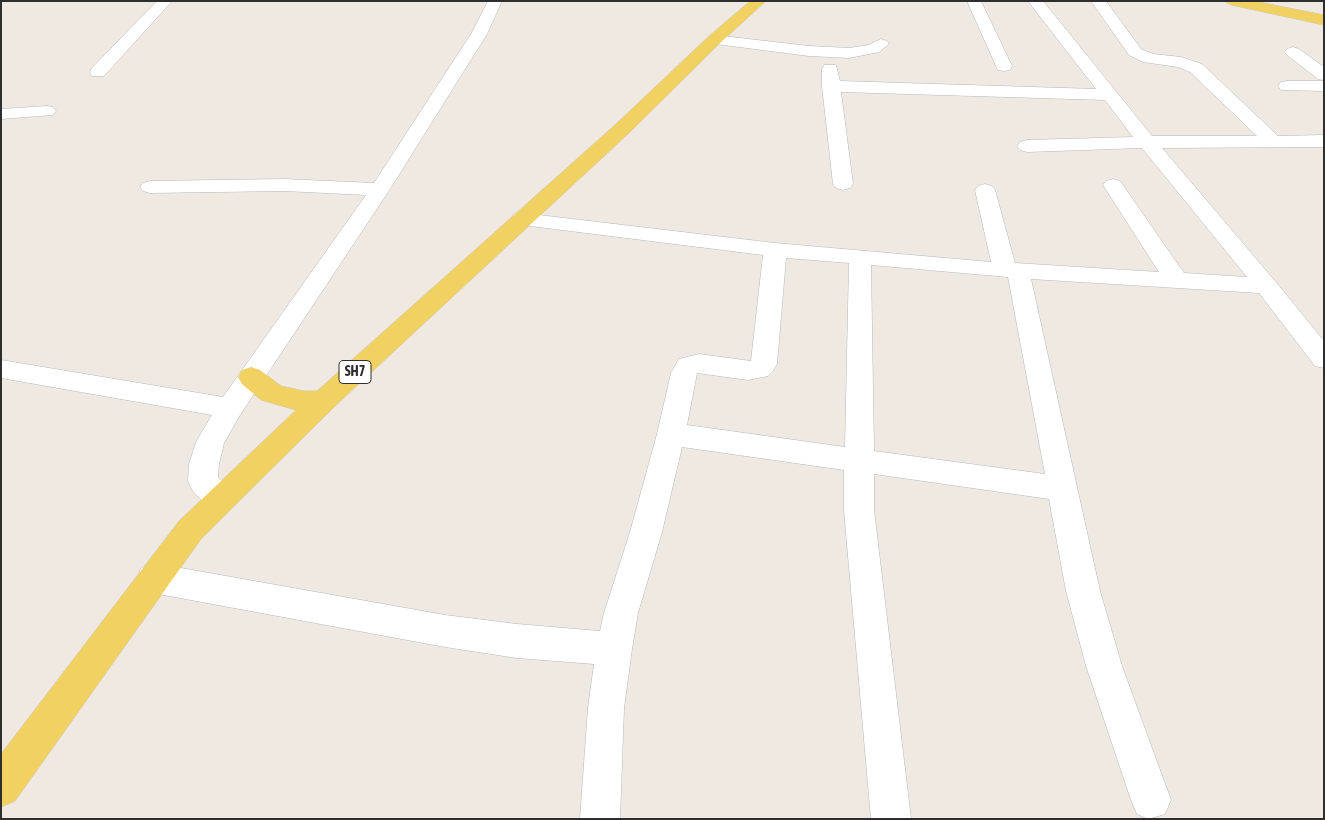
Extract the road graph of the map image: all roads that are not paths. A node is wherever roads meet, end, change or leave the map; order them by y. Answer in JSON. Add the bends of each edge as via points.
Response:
{"nodes":[{"id":1,"x":165,"y":1,"type":"edge"},
{"id":2,"x":495,"y":1,"type":"edge"},
{"id":3,"x":759,"y":1,"type":"edge"},
{"id":4,"x":974,"y":1,"type":"edge"},
{"id":5,"x":1035,"y":1,"type":"edge"},
{"id":6,"x":1098,"y":1,"type":"edge"},
{"id":7,"x":1231,"y":1,"type":"edge"},
{"id":8,"x":1259,"y":1,"type":"edge"},
{"id":9,"x":1324,"y":14,"type":"edge"},
{"id":10,"x":1324,"y":20,"type":"edge"},
{"id":11,"x":714,"y":40,"type":"junction"},
{"id":12,"x":880,"y":44,"type":"dead end"},
{"id":13,"x":827,"y":52,"type":"junction"},
{"id":14,"x":1293,"y":52,"type":"dead end"},
{"id":15,"x":1004,"y":66,"type":"dead end"},
{"id":16,"x":98,"y":72,"type":"dead end"},
{"id":17,"x":1324,"y":75,"type":"edge"},
{"id":18,"x":831,"y":86,"type":"junction"},
{"id":19,"x":1287,"y":86,"type":"dead end"},
{"id":20,"x":1324,"y":86,"type":"edge"},
{"id":21,"x":1110,"y":95,"type":"junction"},
{"id":22,"x":47,"y":111,"type":"dead end"},
{"id":23,"x":1,"y":114,"type":"edge"},
{"id":24,"x":1324,"y":141,"type":"edge"},
{"id":25,"x":1147,"y":142,"type":"junction"},
{"id":26,"x":1273,"y":142,"type":"junction"},
{"id":27,"x":1027,"y":146,"type":"dead end"},
{"id":28,"x":844,"y":184,"type":"dead end"},
{"id":29,"x":1113,"y":185,"type":"dead end"},
{"id":30,"x":150,"y":187,"type":"dead end"},
{"id":31,"x":380,"y":189,"type":"junction"},
{"id":32,"x":985,"y":190,"type":"dead end"},
{"id":33,"x":522,"y":219,"type":"junction"},
{"id":34,"x":775,"y":250,"type":"junction"},
{"id":35,"x":860,"y":257,"type":"junction"},
{"id":36,"x":1012,"y":270,"type":"junction"},
{"id":37,"x":1177,"y":281,"type":"junction"},
{"id":38,"x":1267,"y":286,"type":"junction"},
{"id":39,"x":1324,"y":359,"type":"edge"},
{"id":40,"x":1,"y":370,"type":"edge"},
{"id":41,"x":251,"y":377,"type":"junction"},
{"id":42,"x":324,"y":401,"type":"junction"},
{"id":43,"x":230,"y":408,"type":"junction"},
{"id":44,"x":671,"y":434,"type":"junction"},
{"id":45,"x":859,"y":460,"type":"junction"},
{"id":46,"x":1063,"y":489,"type":"junction"},
{"id":47,"x":220,"y":499,"type":"junction"},
{"id":48,"x":153,"y":578,"type":"junction"},
{"id":49,"x":614,"y":649,"type":"junction"},
{"id":50,"x":1,"y":787,"type":"edge"},
{"id":51,"x":1151,"y":800,"type":"dead end"},
{"id":52,"x":600,"y":819,"type":"edge"},
{"id":53,"x":891,"y":819,"type":"edge"}],
"edges":[{"from":1,"to":16,"type":"street"},
{"from":2,"to":31,"type":"street","via":[[474,41]]},
{"from":3,"to":11,"type":"main road","number":"SH7"},
{"from":4,"to":15,"type":"street"},
{"from":5,"to":21,"type":"street"},
{"from":6,"to":26,"type":"street","via":[[1135,52],[1149,59],[1181,62],[1196,68]]},
{"from":7,"to":10,"type":"main road"},
{"from":8,"to":9,"type":"main road"},
{"from":11,"to":13,"type":"street"},
{"from":11,"to":33,"type":"main road","number":"SH7"},
{"from":12,"to":13,"type":"street","via":[[862,52]]},
{"from":13,"to":18,"type":"street"},
{"from":14,"to":17,"type":"street"},
{"from":18,"to":21,"type":"street"},
{"from":18,"to":28,"type":"street"},
{"from":19,"to":20,"type":"street"},
{"from":21,"to":25,"type":"street"},
{"from":22,"to":23,"type":"street"},
{"from":24,"to":26,"type":"street"},
{"from":25,"to":26,"type":"street"},
{"from":25,"to":27,"type":"street"},
{"from":25,"to":38,"type":"street"},
{"from":29,"to":37,"type":"street"},
{"from":30,"to":31,"type":"street","via":[[284,185]]},
{"from":31,"to":41,"type":"street"},
{"from":32,"to":36,"type":"street"},
{"from":33,"to":34,"type":"street"},
{"from":33,"to":42,"type":"main road","number":"SH7"},
{"from":34,"to":35,"type":"street"},
{"from":34,"to":44,"type":"street","via":[[764,364],[759,369],[748,371],[699,363],[688,366]]},
{"from":35,"to":36,"type":"street"},
{"from":35,"to":45,"type":"street"},
{"from":36,"to":37,"type":"street"},
{"from":36,"to":46,"type":"street"},
{"from":37,"to":38,"type":"street"},
{"from":38,"to":39,"type":"street"},
{"from":40,"to":43,"type":"street"},
{"from":41,"to":42,"type":"main road","via":[[284,397]]},
{"from":41,"to":43,"type":"street"},
{"from":42,"to":47,"type":"main road","number":"SH7"},
{"from":43,"to":47,"type":"street","via":[[210,442],[204,464],[204,481]]},
{"from":44,"to":45,"type":"street"},
{"from":44,"to":49,"type":"street"},
{"from":45,"to":46,"type":"street"},
{"from":45,"to":53,"type":"street","via":[[859,510]]},
{"from":46,"to":51,"type":"street","via":[[1083,591],[1104,666]]},
{"from":47,"to":48,"type":"main road","number":"SH7","via":[[190,530]]},
{"from":48,"to":49,"type":"street","via":[[445,631]]},
{"from":48,"to":50,"type":"main road","number":"SH7"},
{"from":49,"to":52,"type":"street","via":[[606,708]]}]}
